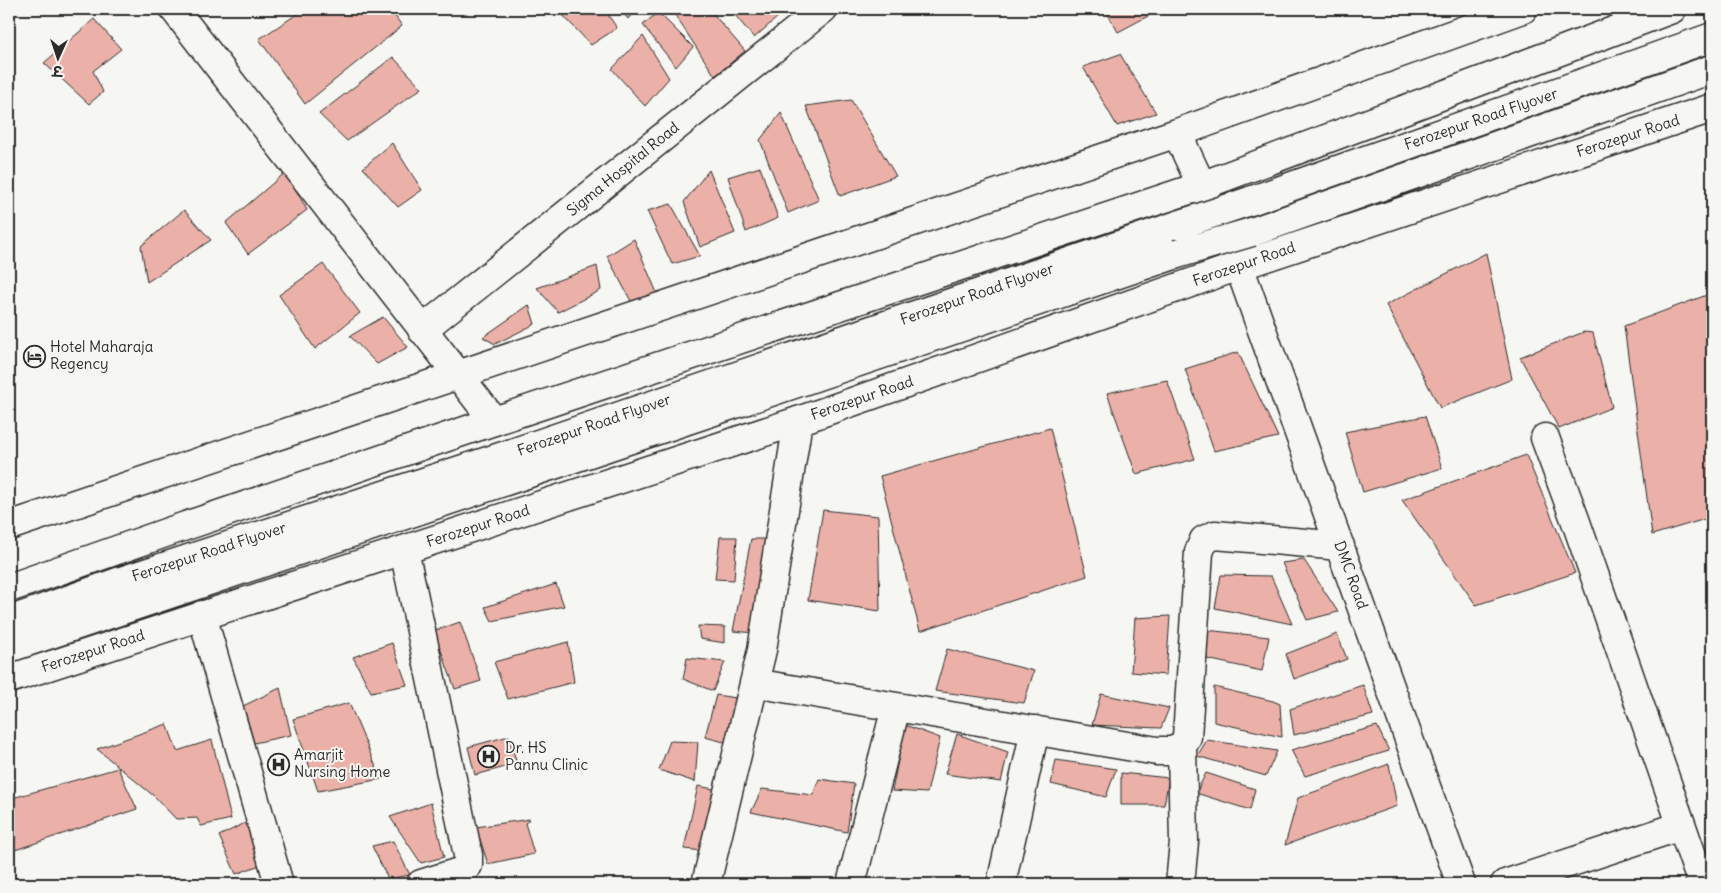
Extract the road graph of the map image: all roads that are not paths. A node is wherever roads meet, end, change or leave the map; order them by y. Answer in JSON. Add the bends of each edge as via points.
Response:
{"nodes":[{"id":1,"x":174,"y":9,"type":"edge"},
{"id":2,"x":823,"y":9,"type":"edge"},
{"id":3,"x":1523,"y":9,"type":"edge"},
{"id":4,"x":1672,"y":9,"type":"edge"},
{"id":5,"x":1712,"y":37,"type":"edge"},
{"id":6,"x":1712,"y":69,"type":"edge"},
{"id":7,"x":1712,"y":108,"type":"edge"},
{"id":8,"x":1177,"y":133,"type":"junction"},
{"id":9,"x":1201,"y":186,"type":"junction"},
{"id":10,"x":1252,"y":232,"type":"joint"},
{"id":11,"x":1177,"y":254,"type":"joint"},
{"id":12,"x":1239,"y":266,"type":"junction"},
{"id":13,"x":422,"y":330,"type":"junction"},
{"id":14,"x":458,"y":375,"type":"junction"},
{"id":15,"x":494,"y":421,"type":"junction"},
{"id":16,"x":798,"y":421,"type":"junction"},
{"id":17,"x":1545,"y":438,"type":"dead end"},
{"id":18,"x":9,"y":526,"type":"edge"},
{"id":19,"x":1340,"y":546,"type":"junction"},
{"id":20,"x":404,"y":550,"type":"junction"},
{"id":21,"x":9,"y":588,"type":"edge"},
{"id":22,"x":202,"y":616,"type":"junction"},
{"id":23,"x":9,"y":621,"type":"edge"},
{"id":24,"x":9,"y":648,"type":"edge"},
{"id":25,"x":9,"y":679,"type":"edge"},
{"id":26,"x":754,"y":683,"type":"junction"},
{"id":27,"x":896,"y":707,"type":"junction"},
{"id":28,"x":1035,"y":730,"type":"junction"},
{"id":29,"x":1182,"y":748,"type":"junction"},
{"id":30,"x":1681,"y":826,"type":"junction"},
{"id":31,"x":279,"y":884,"type":"edge"},
{"id":32,"x":421,"y":884,"type":"edge"},
{"id":33,"x":706,"y":884,"type":"edge"},
{"id":34,"x":851,"y":884,"type":"edge"},
{"id":35,"x":1001,"y":884,"type":"edge"},
{"id":36,"x":1180,"y":884,"type":"edge"},
{"id":37,"x":1461,"y":884,"type":"edge"},
{"id":38,"x":1505,"y":884,"type":"edge"},
{"id":39,"x":1702,"y":884,"type":"edge"}],
"edges":[{"from":1,"to":13,"type":"main road"},
{"from":2,"to":13,"type":"main road","name":"Sigma Hospital Road"},
{"from":3,"to":8,"type":"main road"},
{"from":4,"to":9,"type":"main road"},
{"from":5,"to":23,"type":"main road","name":"Ferozepur Road Flyover","bridge":true,"via":[[506,456],[157,569]]},
{"from":6,"to":10,"type":"main road","name":"Ferozepur Road Flyover"},
{"from":7,"to":12,"type":"main road","name":"Ferozepur Road"},
{"from":8,"to":9,"type":"main road","name":"DMC Road"},
{"from":8,"to":14,"type":"main road"},
{"from":9,"to":12,"type":"main road","name":"DMC Road"},
{"from":9,"to":15,"type":"main road"},
{"from":10,"to":11,"type":"main road","name":"Ferozepur Road","bridge":true},
{"from":11,"to":24,"type":"main road","name":"Ferozepur Road Flyover"},
{"from":12,"to":16,"type":"main road","name":"Ferozepur Road"},
{"from":12,"to":19,"type":"main road","name":"DMC Road"},
{"from":13,"to":14,"type":"main road"},
{"from":14,"to":15,"type":"main road"},
{"from":14,"to":18,"type":"main road"},
{"from":15,"to":21,"type":"main road"},
{"from":16,"to":20,"type":"main road","name":"Ferozepur Road"},
{"from":16,"to":26,"type":"main road"},
{"from":17,"to":30,"type":"main road"},
{"from":19,"to":29,"type":"main road","via":[[1215,536],[1204,540],[1199,552],[1187,737]]},
{"from":19,"to":37,"type":"main road","name":"DMC Road"},
{"from":20,"to":22,"type":"main road","name":"Ferozepur Road"},
{"from":20,"to":32,"type":"main road","via":[[468,855],[468,865],[462,872]]},
{"from":22,"to":25,"type":"main road","name":"Ferozepur Road"},
{"from":22,"to":31,"type":"main road"},
{"from":26,"to":27,"type":"main road"},
{"from":26,"to":33,"type":"main road"},
{"from":27,"to":28,"type":"main road"},
{"from":27,"to":34,"type":"main road"},
{"from":28,"to":29,"type":"main road","via":[[1157,751]]},
{"from":28,"to":35,"type":"main road"},
{"from":29,"to":36,"type":"main road","via":[[1184,842]]},
{"from":30,"to":38,"type":"main road"},
{"from":30,"to":39,"type":"main road"}]}
